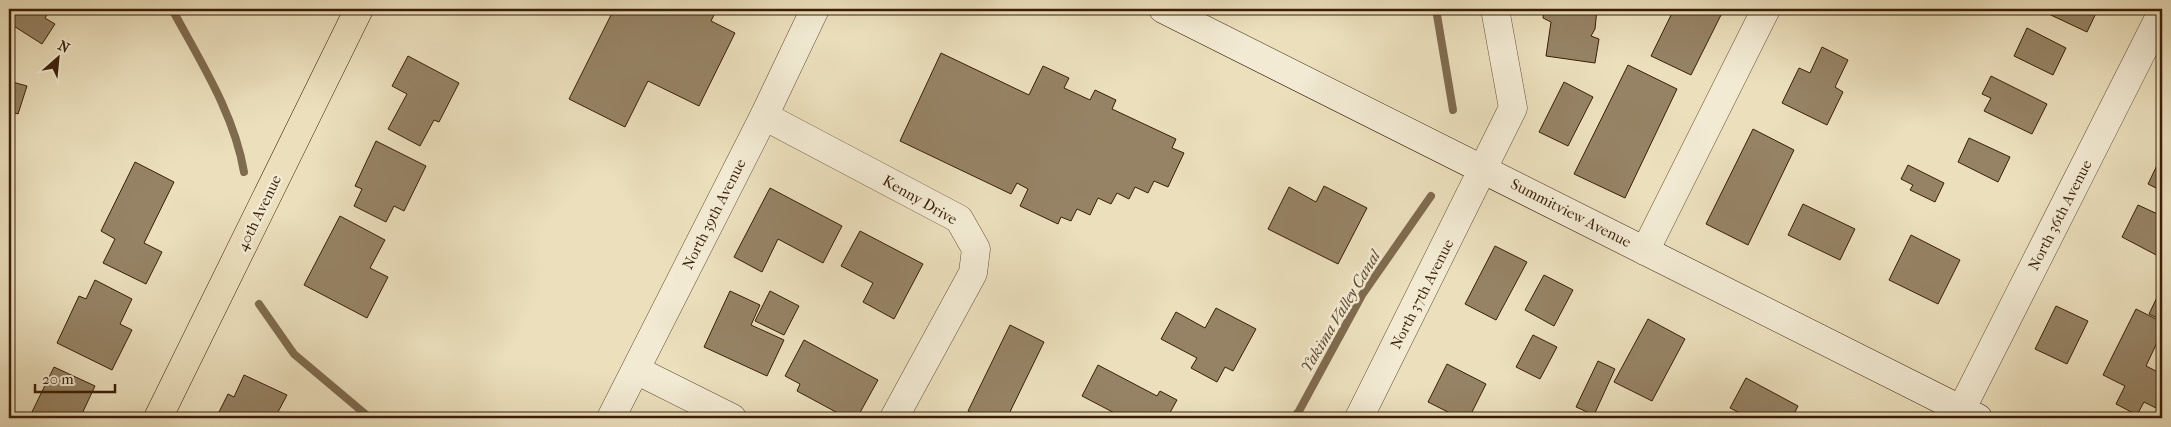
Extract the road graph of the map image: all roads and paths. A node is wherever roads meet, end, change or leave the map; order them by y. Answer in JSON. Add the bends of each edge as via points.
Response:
{"nodes":[{"id":1,"x":359,"y":9,"type":"edge"},
{"id":2,"x":815,"y":9,"type":"edge"},
{"id":3,"x":1163,"y":9,"type":"edge"},
{"id":4,"x":1495,"y":9,"type":"edge"},
{"id":5,"x":1766,"y":9,"type":"edge"},
{"id":6,"x":2162,"y":12,"type":"edge"},
{"id":7,"x":764,"y":116,"type":"junction"},
{"id":8,"x":1484,"y":169,"type":"junction"},
{"id":9,"x":1645,"y":251,"type":"junction"},
{"id":10,"x":636,"y":370,"type":"junction"},
{"id":11,"x":1966,"y":416,"type":"edge"},
{"id":12,"x":158,"y":418,"type":"edge"},
{"id":13,"x":611,"y":418,"type":"edge"},
{"id":14,"x":732,"y":418,"type":"edge"},
{"id":15,"x":894,"y":418,"type":"edge"},
{"id":16,"x":1359,"y":418,"type":"edge"}],
"edges":[{"from":1,"to":12,"type":"main road","name":"40th Avenue"},
{"from":2,"to":7,"type":"street","name":"North 39th Avenue"},
{"from":3,"to":8,"type":"street","name":"Summitview Avenue"},
{"from":4,"to":8,"type":"street","name":"North 37th Avenue","via":[[1513,108]]},
{"from":5,"to":9,"type":"street"},
{"from":6,"to":11,"type":"street","name":"North 36th Avenue"},
{"from":7,"to":10,"type":"street","name":"North 39th Avenue"},
{"from":7,"to":15,"type":"street","name":"Kenny Drive","via":[[959,219],[976,249],[973,273]]},
{"from":8,"to":9,"type":"street","name":"Summitview Avenue"},
{"from":8,"to":16,"type":"street","name":"North 37th Avenue"},
{"from":9,"to":11,"type":"street","name":"Summitview Avenue"},
{"from":10,"to":13,"type":"street","name":"North 39th Avenue"},
{"from":10,"to":14,"type":"street"}]}
